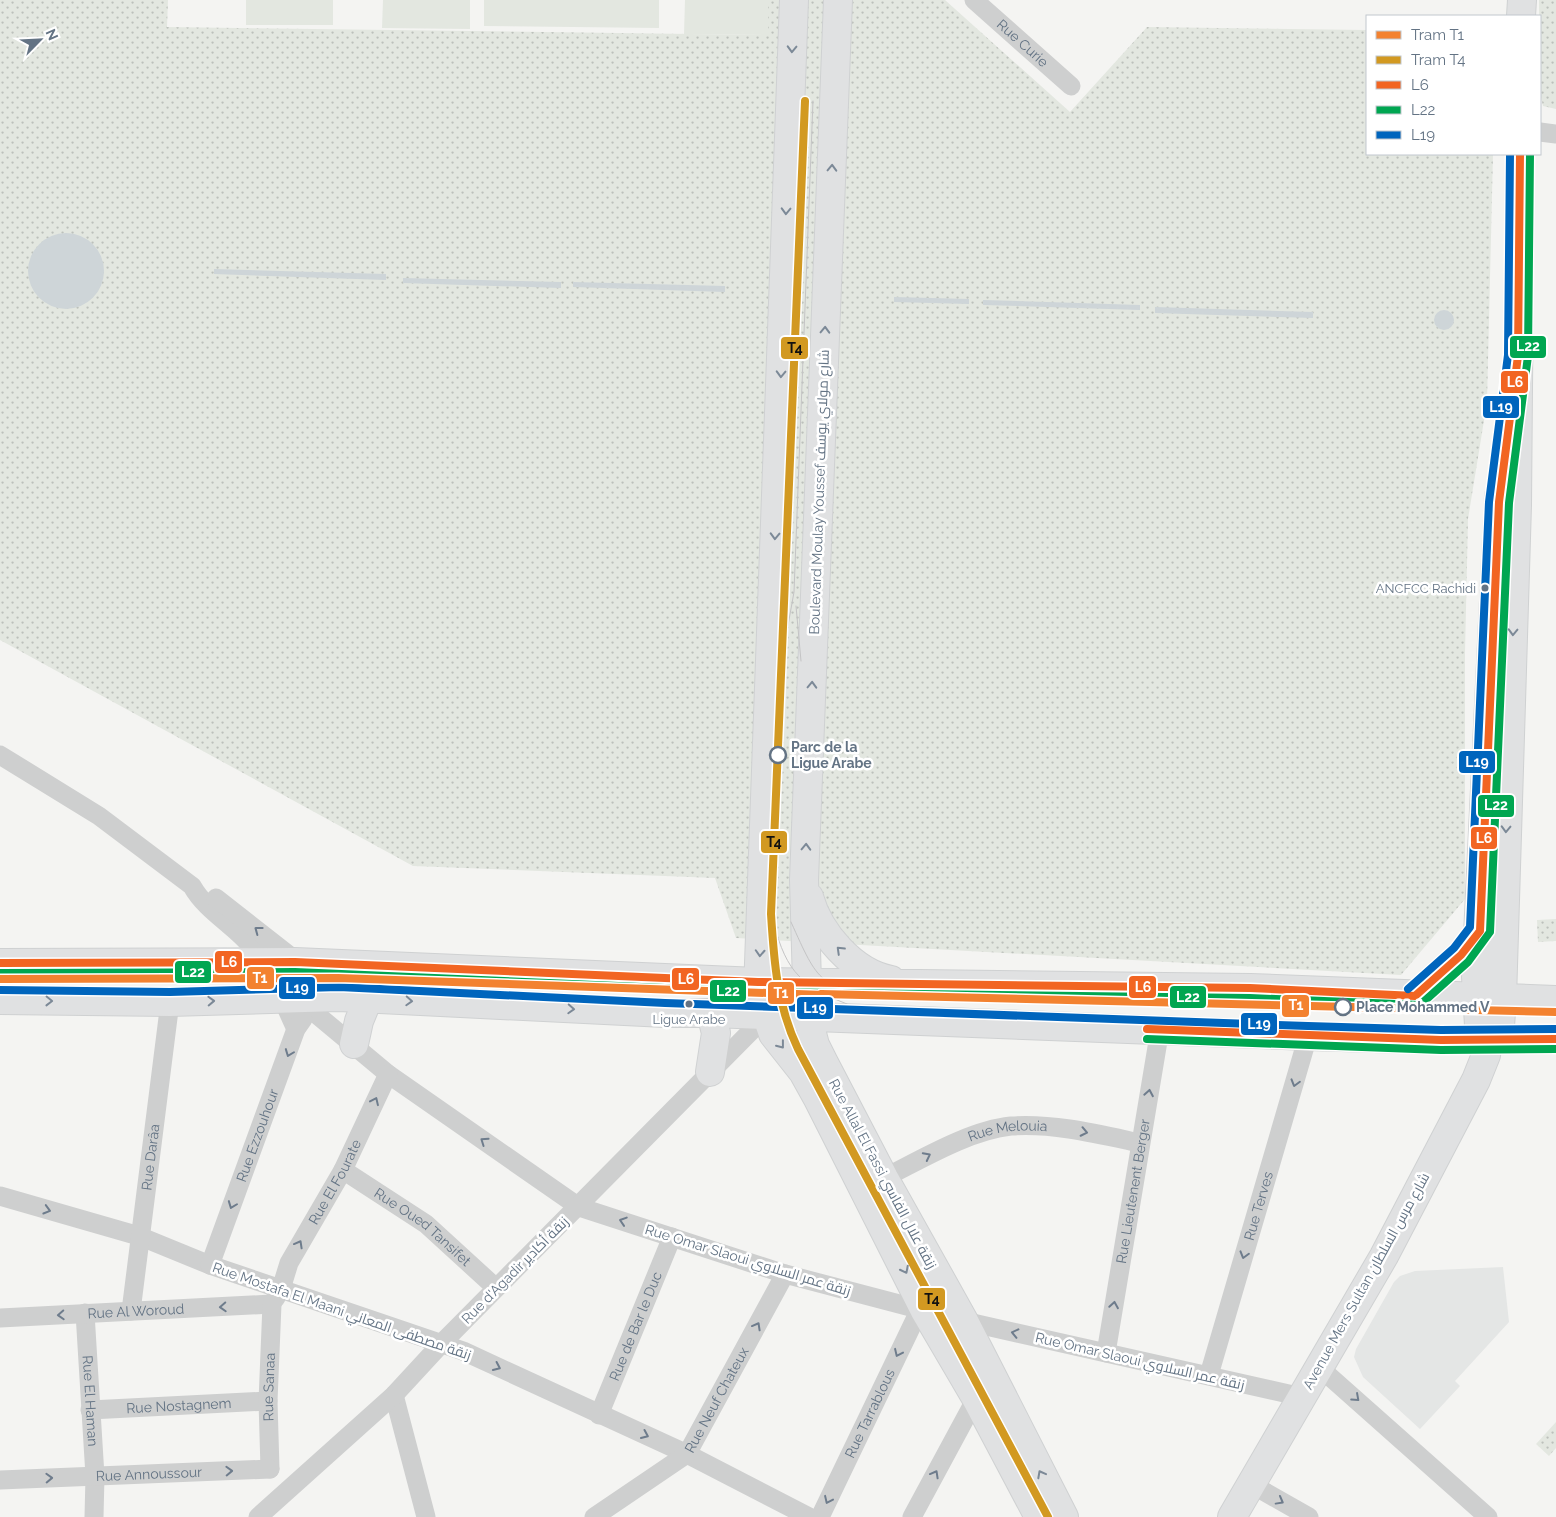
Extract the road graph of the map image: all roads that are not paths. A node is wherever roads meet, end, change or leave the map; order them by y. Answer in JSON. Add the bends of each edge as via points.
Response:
{"nodes":[{"id":1,"x":794,"y":0,"type":"edge"},
{"id":2,"x":838,"y":0,"type":"edge"},
{"id":3,"x":974,"y":0,"type":"edge"},
{"id":4,"x":1522,"y":0,"type":"edge"},
{"id":5,"x":1521,"y":15,"type":"edge"},
{"id":6,"x":1071,"y":86,"type":"dead end"},
{"id":7,"x":1520,"y":155,"type":"edge"},
{"id":8,"x":1518,"y":356,"type":"junction"},
{"id":9,"x":0,"y":754,"type":"edge"},
{"id":10,"x":804,"y":880,"type":"junction"},
{"id":11,"x":192,"y":886,"type":"junction"},
{"id":12,"x":1480,"y":931,"type":"junction"},
{"id":13,"x":263,"y":962,"type":"junction"},
{"id":14,"x":295,"y":962,"type":"junction"},
{"id":15,"x":0,"y":963,"type":"edge"},
{"id":16,"x":758,"y":982,"type":"junction"},
{"id":17,"x":807,"y":984,"type":"junction"},
{"id":18,"x":915,"y":984,"type":"junction"},
{"id":19,"x":1415,"y":996,"type":"junction"},
{"id":20,"x":368,"y":999,"type":"junction"},
{"id":21,"x":1489,"y":999,"type":"junction"},
{"id":22,"x":0,"y":1000,"type":"edge"},
{"id":23,"x":1556,"y":1000,"type":"edge"},
{"id":24,"x":170,"y":1002,"type":"junction"},
{"id":25,"x":299,"y":1002,"type":"junction"},
{"id":26,"x":711,"y":1013,"type":"junction"},
{"id":27,"x":766,"y":1016,"type":"junction"},
{"id":28,"x":808,"y":1018,"type":"junction"},
{"id":29,"x":296,"y":1029,"type":"junction"},
{"id":30,"x":1160,"y":1029,"type":"junction"},
{"id":31,"x":1308,"y":1036,"type":"junction"},
{"id":32,"x":1556,"y":1039,"type":"edge"},
{"id":33,"x":1488,"y":1040,"type":"junction"},
{"id":34,"x":354,"y":1044,"type":"junction"},
{"id":35,"x":710,"y":1072,"type":"junction"},
{"id":36,"x":388,"y":1074,"type":"junction"},
{"id":37,"x":1140,"y":1143,"type":"junction"},
{"id":38,"x":343,"y":1170,"type":"junction"},
{"id":39,"x":884,"y":1178,"type":"junction"},
{"id":40,"x":0,"y":1196,"type":"edge"},
{"id":41,"x":579,"y":1207,"type":"junction"},
{"id":42,"x":139,"y":1236,"type":"junction"},
{"id":43,"x":672,"y":1237,"type":"junction"},
{"id":44,"x":210,"y":1265,"type":"junction"},
{"id":45,"x":785,"y":1274,"type":"junction"},
{"id":46,"x":496,"y":1288,"type":"junction"},
{"id":47,"x":276,"y":1297,"type":"junction"},
{"id":48,"x":922,"y":1310,"type":"junction"},
{"id":49,"x":131,"y":1311,"type":"junction"},
{"id":50,"x":85,"y":1313,"type":"junction"},
{"id":51,"x":0,"y":1318,"type":"edge"},
{"id":52,"x":964,"y":1321,"type":"junction"},
{"id":53,"x":442,"y":1343,"type":"junction"},
{"id":54,"x":1106,"y":1353,"type":"junction"},
{"id":55,"x":1319,"y":1367,"type":"junction"},
{"id":56,"x":1209,"y":1375,"type":"junction"},
{"id":57,"x":984,"y":1388,"type":"junction"},
{"id":58,"x":394,"y":1395,"type":"junction"},
{"id":59,"x":1302,"y":1397,"type":"junction"},
{"id":60,"x":268,"y":1401,"type":"junction"},
{"id":61,"x":90,"y":1410,"type":"junction"},
{"id":62,"x":599,"y":1415,"type":"junction"},
{"id":63,"x":687,"y":1454,"type":"junction"},
{"id":64,"x":270,"y":1469,"type":"junction"},
{"id":65,"x":95,"y":1476,"type":"junction"},
{"id":66,"x":0,"y":1480,"type":"edge"},
{"id":67,"x":1251,"y":1484,"type":"junction"},
{"id":68,"x":287,"y":1491,"type":"junction"},
{"id":69,"x":94,"y":1517,"type":"edge"},
{"id":70,"x":258,"y":1517,"type":"edge"},
{"id":71,"x":426,"y":1517,"type":"edge"},
{"id":72,"x":594,"y":1517,"type":"edge"},
{"id":73,"x":809,"y":1517,"type":"edge"},
{"id":74,"x":820,"y":1517,"type":"edge"},
{"id":75,"x":912,"y":1517,"type":"edge"},
{"id":76,"x":1039,"y":1517,"type":"edge"},
{"id":77,"x":1064,"y":1517,"type":"edge"},
{"id":78,"x":1232,"y":1517,"type":"edge"},
{"id":79,"x":1309,"y":1517,"type":"edge"},
{"id":80,"x":1488,"y":1517,"type":"edge"}],
"edges":[{"from":1,"to":16,"type":"main road","one_way":true},
{"from":10,"to":2,"type":"main road","name":"Boulevard Moulay Youssef شارع مولاي يوسف","one_way":true},
{"from":3,"to":6,"type":"street","name":"Rue Curie"},
{"from":4,"to":5,"type":"main road"},
{"from":7,"to":8,"type":"main road"},
{"from":8,"to":12,"type":"main road","via":[[1499,502]]},
{"from":8,"to":21,"type":"main road","one_way":true,"via":[[1517,505]]},
{"from":9,"to":11,"type":"street","via":[[99,816]]},
{"from":10,"to":17,"type":"main road","name":"Boulevard Moulay Youssef شارع مولاي يوسف"},
{"from":18,"to":10,"type":"main road","one_way":true,"via":[[881,978],[833,943],[813,910]]},
{"from":11,"to":13,"type":"street","via":[[202,900],[247,941]]},
{"from":14,"to":11,"type":"street","one_way":true,"via":[[283,948],[208,892]]},
{"from":12,"to":19,"type":"main road","via":[[1456,959]]},
{"from":12,"to":21,"type":"main road"},
{"from":13,"to":14,"type":"main road"},
{"from":13,"to":15,"type":"main road"},
{"from":13,"to":25,"type":"street"},
{"from":14,"to":16,"type":"main road"},
{"from":14,"to":25,"type":"street"},
{"from":16,"to":17,"type":"main road"},
{"from":16,"to":27,"type":"main road","name":"Rue Allal El Fassi زنقة علال الفاسي"},
{"from":17,"to":18,"type":"main road"},
{"from":17,"to":28,"type":"main road","name":"Rue Allal El Fassi زنقة علال الفاسي"},
{"from":18,"to":19,"type":"main road","via":[[1250,988]]},
{"from":19,"to":21,"type":"main road"},
{"from":20,"to":25,"type":"main road"},
{"from":20,"to":26,"type":"main road","one_way":true},
{"from":20,"to":34,"type":"main road"},
{"from":21,"to":23,"type":"main road"},
{"from":21,"to":33,"type":"main road","name":"Avenue Mers Sultan شارع مرس السلطان","via":[[1500,1026]]},
{"from":22,"to":24,"type":"main road","one_way":true},
{"from":24,"to":25,"type":"main road","one_way":true},
{"from":24,"to":42,"type":"street","name":"Rue Darâa"},
{"from":25,"to":29,"type":"street"},
{"from":25,"to":29,"type":"street","name":"Rue Ezzouhour"},
{"from":25,"to":34,"type":"street","name":"Rue Omar Slaoui زنقة عمر السلاوي"},
{"from":26,"to":27,"type":"main road"},
{"from":26,"to":35,"type":"main road","via":[[716,1033]]},
{"from":27,"to":28,"type":"main road"},
{"from":27,"to":35,"type":"street","name":"Rue d'Agadir زنقة أكادير"},
{"from":27,"to":48,"type":"main road","name":"Rue Allal El Fassi زنقة علال الفاسي","one_way":true,"via":[[773,1034],[803,1072],[818,1099]]},
{"from":28,"to":30,"type":"main road"},
{"from":28,"to":39,"type":"main road","name":"Rue Allal El Fassi زنقة علال الفاسي","via":[[815,1045]]},
{"from":29,"to":44,"type":"street","name":"Rue Ezzouhour","one_way":true},
{"from":30,"to":31,"type":"main road"},
{"from":37,"to":30,"type":"street","name":"Rue Lieutenent Berger","one_way":true},
{"from":31,"to":33,"type":"main road"},
{"from":31,"to":56,"type":"street","name":"Rue Terves","one_way":true},
{"from":32,"to":33,"type":"main road"},
{"from":33,"to":55,"type":"main road","name":"Avenue Mers Sultan شارع مرس السلطان","via":[[1476,1080],[1384,1256]]},
{"from":34,"to":36,"type":"street","name":"Rue Omar Slaoui زنقة عمر السلاوي"},
{"from":35,"to":41,"type":"street","name":"Rue d'Agadir زنقة أكادير"},
{"from":38,"to":36,"type":"street","name":"Rue El Fourate","one_way":true},
{"from":41,"to":36,"type":"street","name":"Rue Omar Slaoui زنقة عمر السلاوي","one_way":true},
{"from":39,"to":37,"type":"street","name":"Rue Melouia","one_way":true,"via":[[951,1145],[1010,1126],[1071,1129]]},
{"from":54,"to":37,"type":"street","name":"Rue Lieutenent Berger","one_way":true},
{"from":38,"to":46,"type":"street","name":"Rue Oued Tansifet","via":[[426,1224]]},
{"from":47,"to":38,"type":"street","name":"Rue El Fourate","one_way":true,"via":[[289,1263]]},
{"from":39,"to":52,"type":"main road","name":"Rue Allal El Fassi زنقة علال الفاسي"},
{"from":40,"to":42,"type":"street","name":"Rue Mostafa El Maani زنقة مصطفى المعاني","one_way":true},
{"from":43,"to":41,"type":"street","name":"Rue Omar Slaoui زنقة عمر السلاوي","one_way":true},
{"from":41,"to":46,"type":"street","name":"Rue d'Agadir زنقة أكادير"},
{"from":42,"to":44,"type":"street","name":"Rue Mostafa El Maani زنقة مصطفى المعاني"},
{"from":42,"to":49,"type":"street","name":"Rue Darâa"},
{"from":43,"to":45,"type":"street","name":"Rue Omar Slaoui زنقة عمر السلاوي"},
{"from":43,"to":62,"type":"street","name":"Rue de Bar le Duc"},
{"from":44,"to":47,"type":"street","name":"Rue Mostafa El Maani زنقة مصطفى المعاني"},
{"from":45,"to":48,"type":"street","name":"Rue Omar Slaoui زنقة عمر السلاوي"},
{"from":63,"to":45,"type":"street","name":"Rue Neuf Chateux","one_way":true},
{"from":46,"to":53,"type":"street","name":"Rue d'Agadir زنقة أكادير"},
{"from":47,"to":49,"type":"street","name":"Rue Al Woroud","one_way":true},
{"from":47,"to":53,"type":"street","name":"Rue Mostafa El Maani زنقة مصطفى المعاني"},
{"from":47,"to":60,"type":"street","name":"Rue Sanaa"},
{"from":48,"to":52,"type":"street","name":"Rue Omar Slaoui زنقة عمر السلاوي"},
{"from":48,"to":57,"type":"main road","name":"Rue Allal El Fassi زنقة علال الفاسي"},
{"from":48,"to":74,"type":"street","name":"Rue Tarrablous","one_way":true},
{"from":49,"to":50,"type":"street","name":"Rue Al Woroud"},
{"from":50,"to":51,"type":"street","name":"Rue Al Woroud","one_way":true},
{"from":50,"to":61,"type":"street","name":"Rue El Haman"},
{"from":54,"to":52,"type":"street","name":"Rue Omar Slaoui زنقة عمر السلاوي","one_way":true},
{"from":52,"to":57,"type":"main road","name":"Rue Allal El Fassi زنقة علال الفاسي"},
{"from":53,"to":58,"type":"street","name":"Rue d'Agadir زنقة أكادير"},
{"from":53,"to":62,"type":"street","name":"Rue Mostafa El Maani زنقة مصطفى المعاني","one_way":true},
{"from":54,"to":56,"type":"street","name":"Rue Omar Slaoui زنقة عمر السلاوي"},
{"from":55,"to":59,"type":"main road","name":"Avenue Mers Sultan شارع مرس السلطان"},
{"from":55,"to":80,"type":"street","one_way":true},
{"from":56,"to":59,"type":"street","name":"Rue Omar Slaoui زنقة عمر السلاوي"},
{"from":75,"to":57,"type":"street","one_way":true},
{"from":57,"to":76,"type":"main road","name":"Rue Allal El Fassi زنقة علال الفاسي"},
{"from":77,"to":57,"type":"main road","name":"Rue Allal El Fassi زنقة علال الفاسي","one_way":true},
{"from":58,"to":68,"type":"street","name":"Rue d'Agadir زنقة أكادير"},
{"from":58,"to":71,"type":"street"},
{"from":59,"to":67,"type":"main road","name":"Avenue Mers Sultan شارع مرس السلطان"},
{"from":60,"to":61,"type":"street","name":"Rue Nostagnem"},
{"from":60,"to":64,"type":"street","name":"Rue Sanaa"},
{"from":61,"to":65,"type":"street","name":"Rue El Haman"},
{"from":62,"to":63,"type":"street","name":"Rue Mostafa El Maani زنقة مصطفى المعاني","one_way":true},
{"from":63,"to":72,"type":"street","name":"Rue Neuf Chateux"},
{"from":63,"to":73,"type":"street","name":"Rue Mostafa El Maani زنقة مصطفى المعاني"},
{"from":65,"to":64,"type":"street","name":"Rue Annoussour","one_way":true},
{"from":64,"to":68,"type":"street"},
{"from":66,"to":65,"type":"street","name":"Rue Annoussour","one_way":true},
{"from":65,"to":69,"type":"street","name":"Rue El Haman"},
{"from":67,"to":78,"type":"main road","name":"Avenue Mers Sultan شارع مرس السلطان"},
{"from":67,"to":79,"type":"street","one_way":true},
{"from":68,"to":70,"type":"street","name":"Rue d'Agadir زنقة أكادير"}]}
